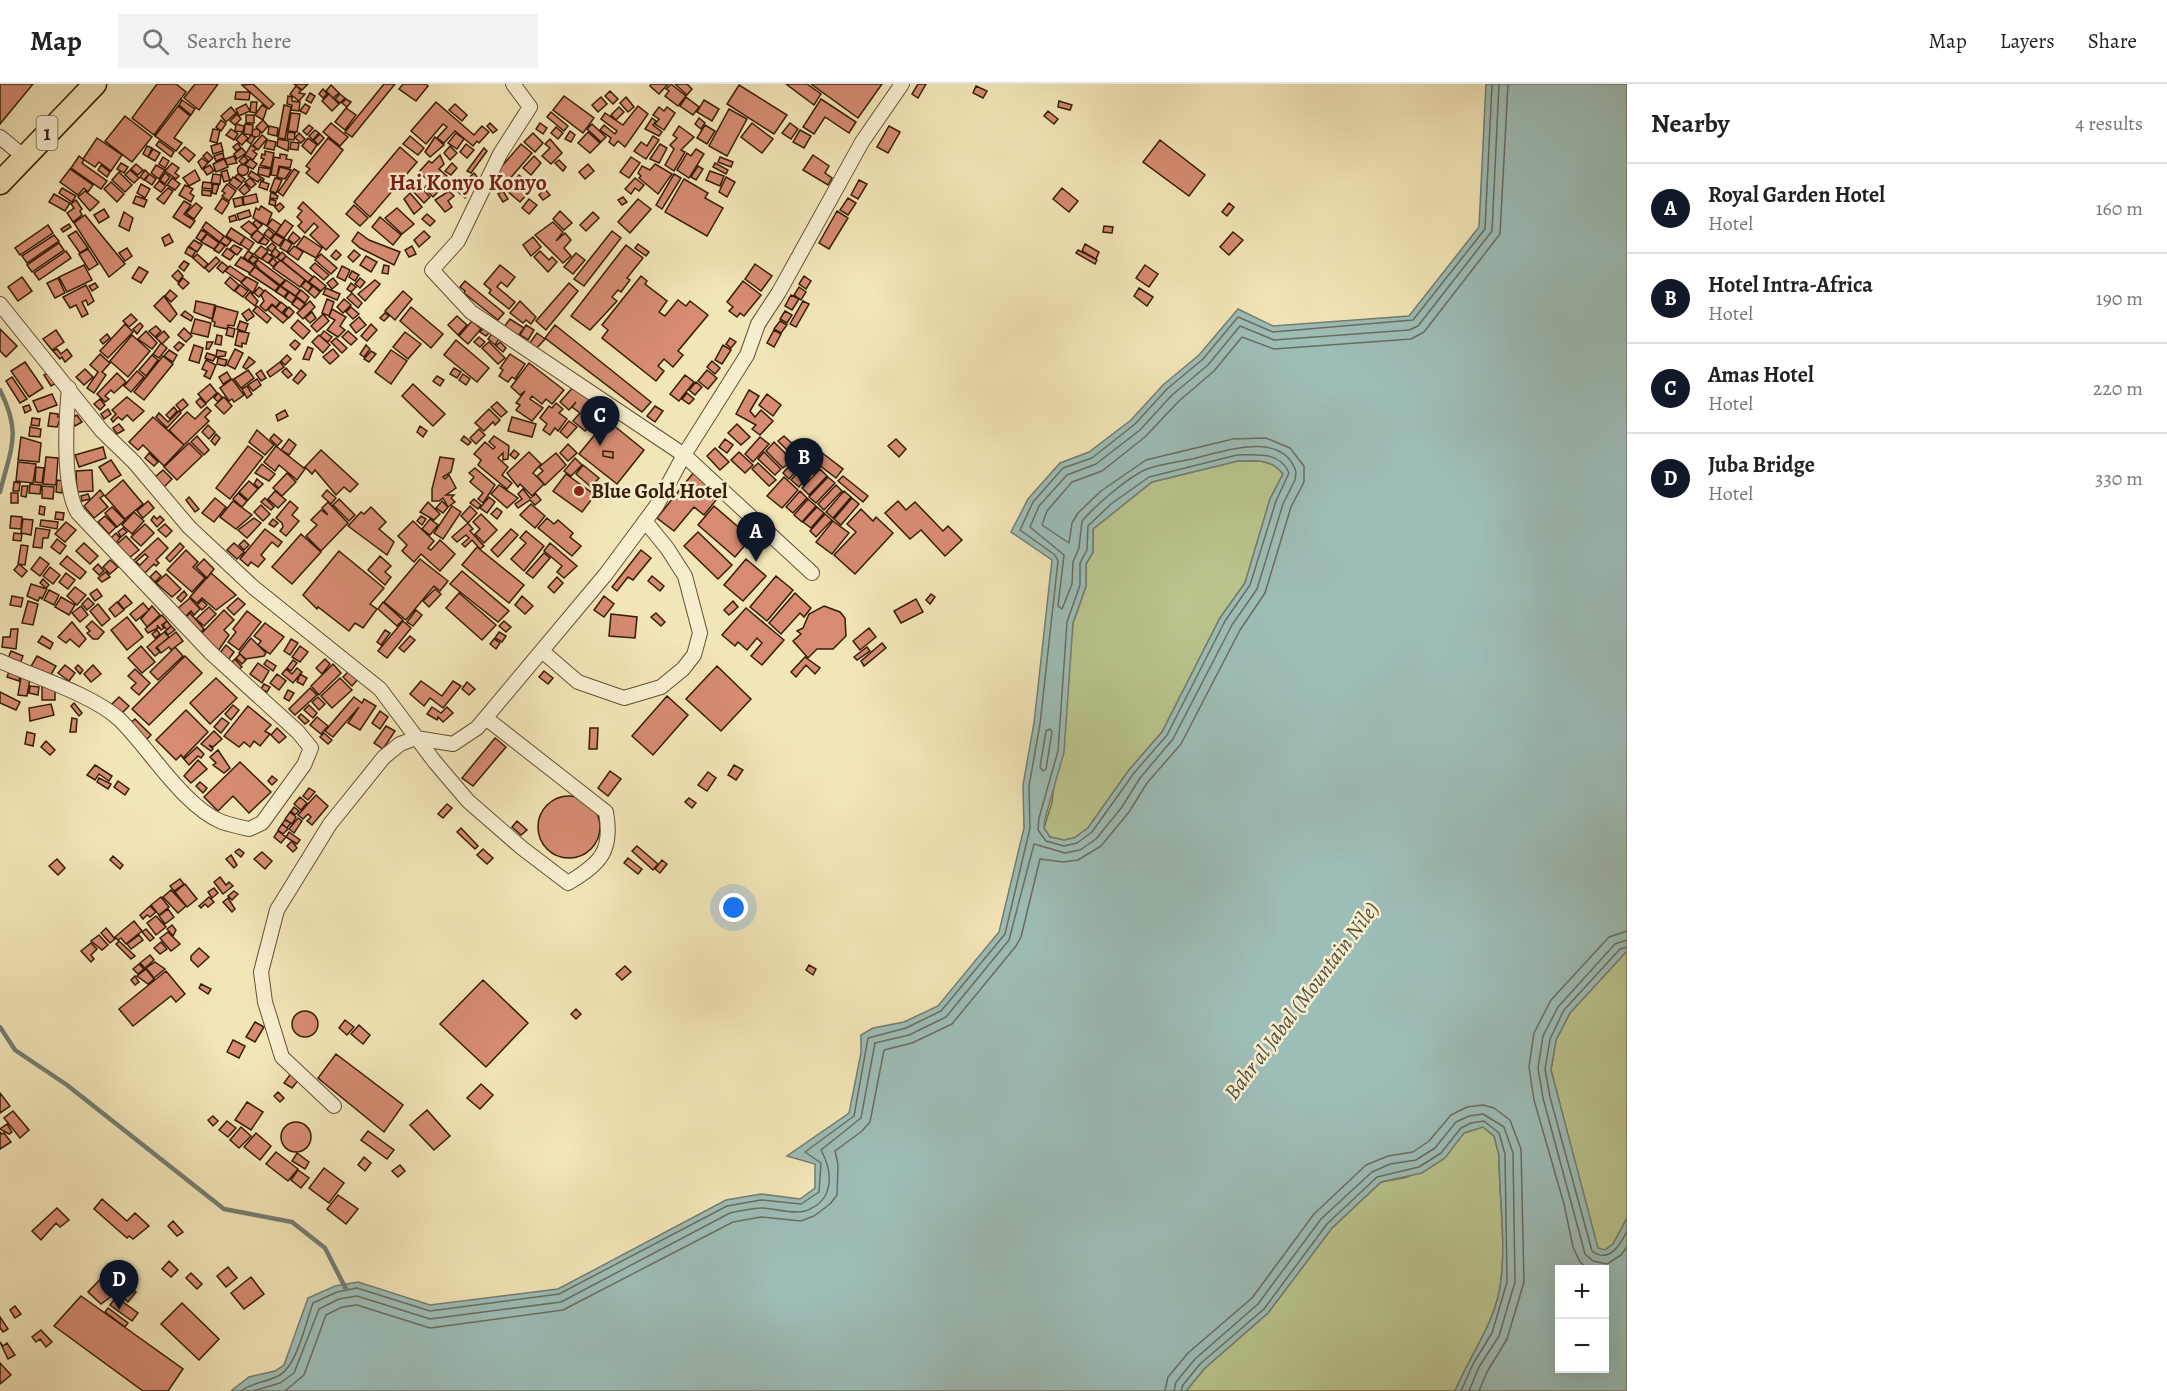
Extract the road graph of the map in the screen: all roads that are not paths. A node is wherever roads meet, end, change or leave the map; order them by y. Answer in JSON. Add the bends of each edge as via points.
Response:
{"nodes":[{"id":1,"x":95,"y":84,"type":"edge"},
{"id":2,"x":513,"y":84,"type":"edge"},
{"id":3,"x":902,"y":84,"type":"edge"},
{"id":4,"x":0,"y":137,"type":"edge"},
{"id":5,"x":23,"y":156,"type":"junction"},
{"id":6,"x":0,"y":183,"type":"edge"},
{"id":7,"x":0,"y":304,"type":"edge"},
{"id":8,"x":69,"y":388,"type":"junction"},
{"id":9,"x":684,"y":454,"type":"junction"},
{"id":10,"x":645,"y":521,"type":"junction"},
{"id":11,"x":812,"y":573,"type":"dead end"},
{"id":12,"x":542,"y":651,"type":"junction"},
{"id":13,"x":0,"y":661,"type":"edge"},
{"id":14,"x":488,"y":719,"type":"junction"},
{"id":15,"x":416,"y":738,"type":"junction"},
{"id":16,"x":334,"y":1106,"type":"dead end"}],
"edges":[{"from":1,"to":5,"type":"main road","number":"1"},
{"from":2,"to":9,"type":"street","via":[[530,107],[500,154],[458,241],[432,270],[471,312]]},
{"from":3,"to":9,"type":"street","via":[[862,142],[758,324],[747,355]]},
{"from":4,"to":5,"type":"street"},
{"from":5,"to":6,"type":"main road","number":"1"},
{"from":7,"to":8,"type":"street"},
{"from":8,"to":13,"type":"street","via":[[66,421],[70,492],[78,513],[210,652],[311,748],[304,765],[262,823],[249,830],[209,815],[118,718],[91,701]]},
{"from":8,"to":15,"type":"street","via":[[102,431],[189,527],[254,587],[380,689]]},
{"from":9,"to":10,"type":"street"},
{"from":9,"to":11,"type":"street"},
{"from":10,"to":12,"type":"street"},
{"from":10,"to":12,"type":"street","via":[[684,576],[700,633],[694,655],[683,669],[661,687],[624,698],[578,682]]},
{"from":12,"to":14,"type":"street"},
{"from":14,"to":15,"type":"street","via":[[453,744]]},
{"from":14,"to":15,"type":"street","via":[[606,812],[610,833],[605,853],[588,871],[568,883],[468,801]]},
{"from":15,"to":16,"type":"street","via":[[400,744],[384,757],[325,831],[277,910],[264,957],[261,972],[265,1002],[282,1057]]}]}
